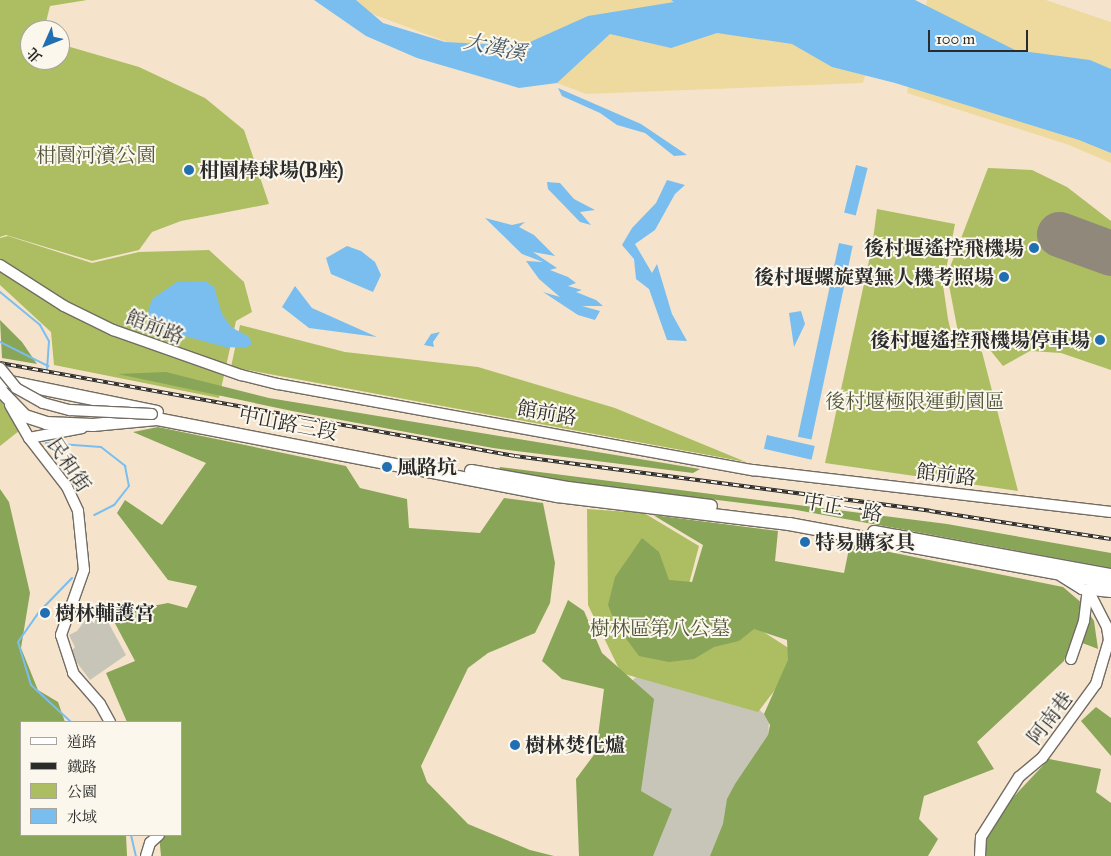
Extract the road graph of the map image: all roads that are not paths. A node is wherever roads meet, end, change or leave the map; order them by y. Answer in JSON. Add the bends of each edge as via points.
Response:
{"nodes":[{"id":1,"x":0,"y":266,"type":"edge"},
{"id":2,"x":0,"y":368,"type":"edge"},
{"id":3,"x":0,"y":380,"type":"edge"},
{"id":4,"x":2,"y":393,"type":"edge"},
{"id":5,"x":155,"y":415,"type":"junction"},
{"id":6,"x":92,"y":426,"type":"junction"},
{"id":7,"x":29,"y":438,"type":"junction"},
{"id":8,"x":568,"y":488,"type":"joint"},
{"id":9,"x":578,"y":500,"type":"joint"},
{"id":10,"x":1111,"y":512,"type":"edge"},
{"id":11,"x":1060,"y":570,"type":"junction"},
{"id":12,"x":1111,"y":575,"type":"edge"},
{"id":13,"x":1111,"y":583,"type":"edge"},
{"id":14,"x":1088,"y":590,"type":"junction"},
{"id":15,"x":1111,"y":592,"type":"edge"},
{"id":16,"x":1071,"y":659,"type":"dead end"},
{"id":17,"x":109,"y":721,"type":"edge"},
{"id":18,"x":159,"y":836,"type":"edge"},
{"id":19,"x":146,"y":856,"type":"edge"},
{"id":20,"x":980,"y":856,"type":"edge"}],
"edges":[{"from":1,"to":10,"type":"street","name":"館前路","via":[[64,306],[112,330],[240,375],[278,384],[753,470]]},
{"from":2,"to":5,"type":"street","bridge":true,"via":[[16,388],[42,403],[70,410]]},
{"from":3,"to":5,"type":"main road","name":"中山路三段"},
{"from":4,"to":6,"type":"main road","name":"中山路三段","via":[[19,411],[35,420]]},
{"from":4,"to":7,"type":"street","name":"民和街"},
{"from":5,"to":6,"type":"main road","name":"中山路三段"},
{"from":5,"to":8,"type":"main road","name":"中山路三段"},
{"from":5,"to":9,"type":"main road","name":"中山路三段"},
{"from":6,"to":7,"type":"street"},
{"from":7,"to":17,"type":"street","name":"民和街","via":[[67,487],[78,510],[84,570],[61,635],[73,673],[100,704]]},
{"from":8,"to":11,"type":"main road","name":"中正一路","via":[[782,516]]},
{"from":9,"to":11,"type":"main road","name":"中正一路","via":[[789,524]]},
{"from":11,"to":12,"type":"main road","name":"中正一路"},
{"from":11,"to":13,"type":"main road","name":"中正一路"},
{"from":11,"to":14,"type":"street"},
{"from":14,"to":15,"type":"street"},
{"from":14,"to":16,"type":"street","via":[[1084,621]]},
{"from":14,"to":20,"type":"street","name":"阿南巷","via":[[1109,640],[1096,684],[1042,758],[1019,776],[981,837]]},
{"from":18,"to":19,"type":"street","via":[[150,843]]}]}
